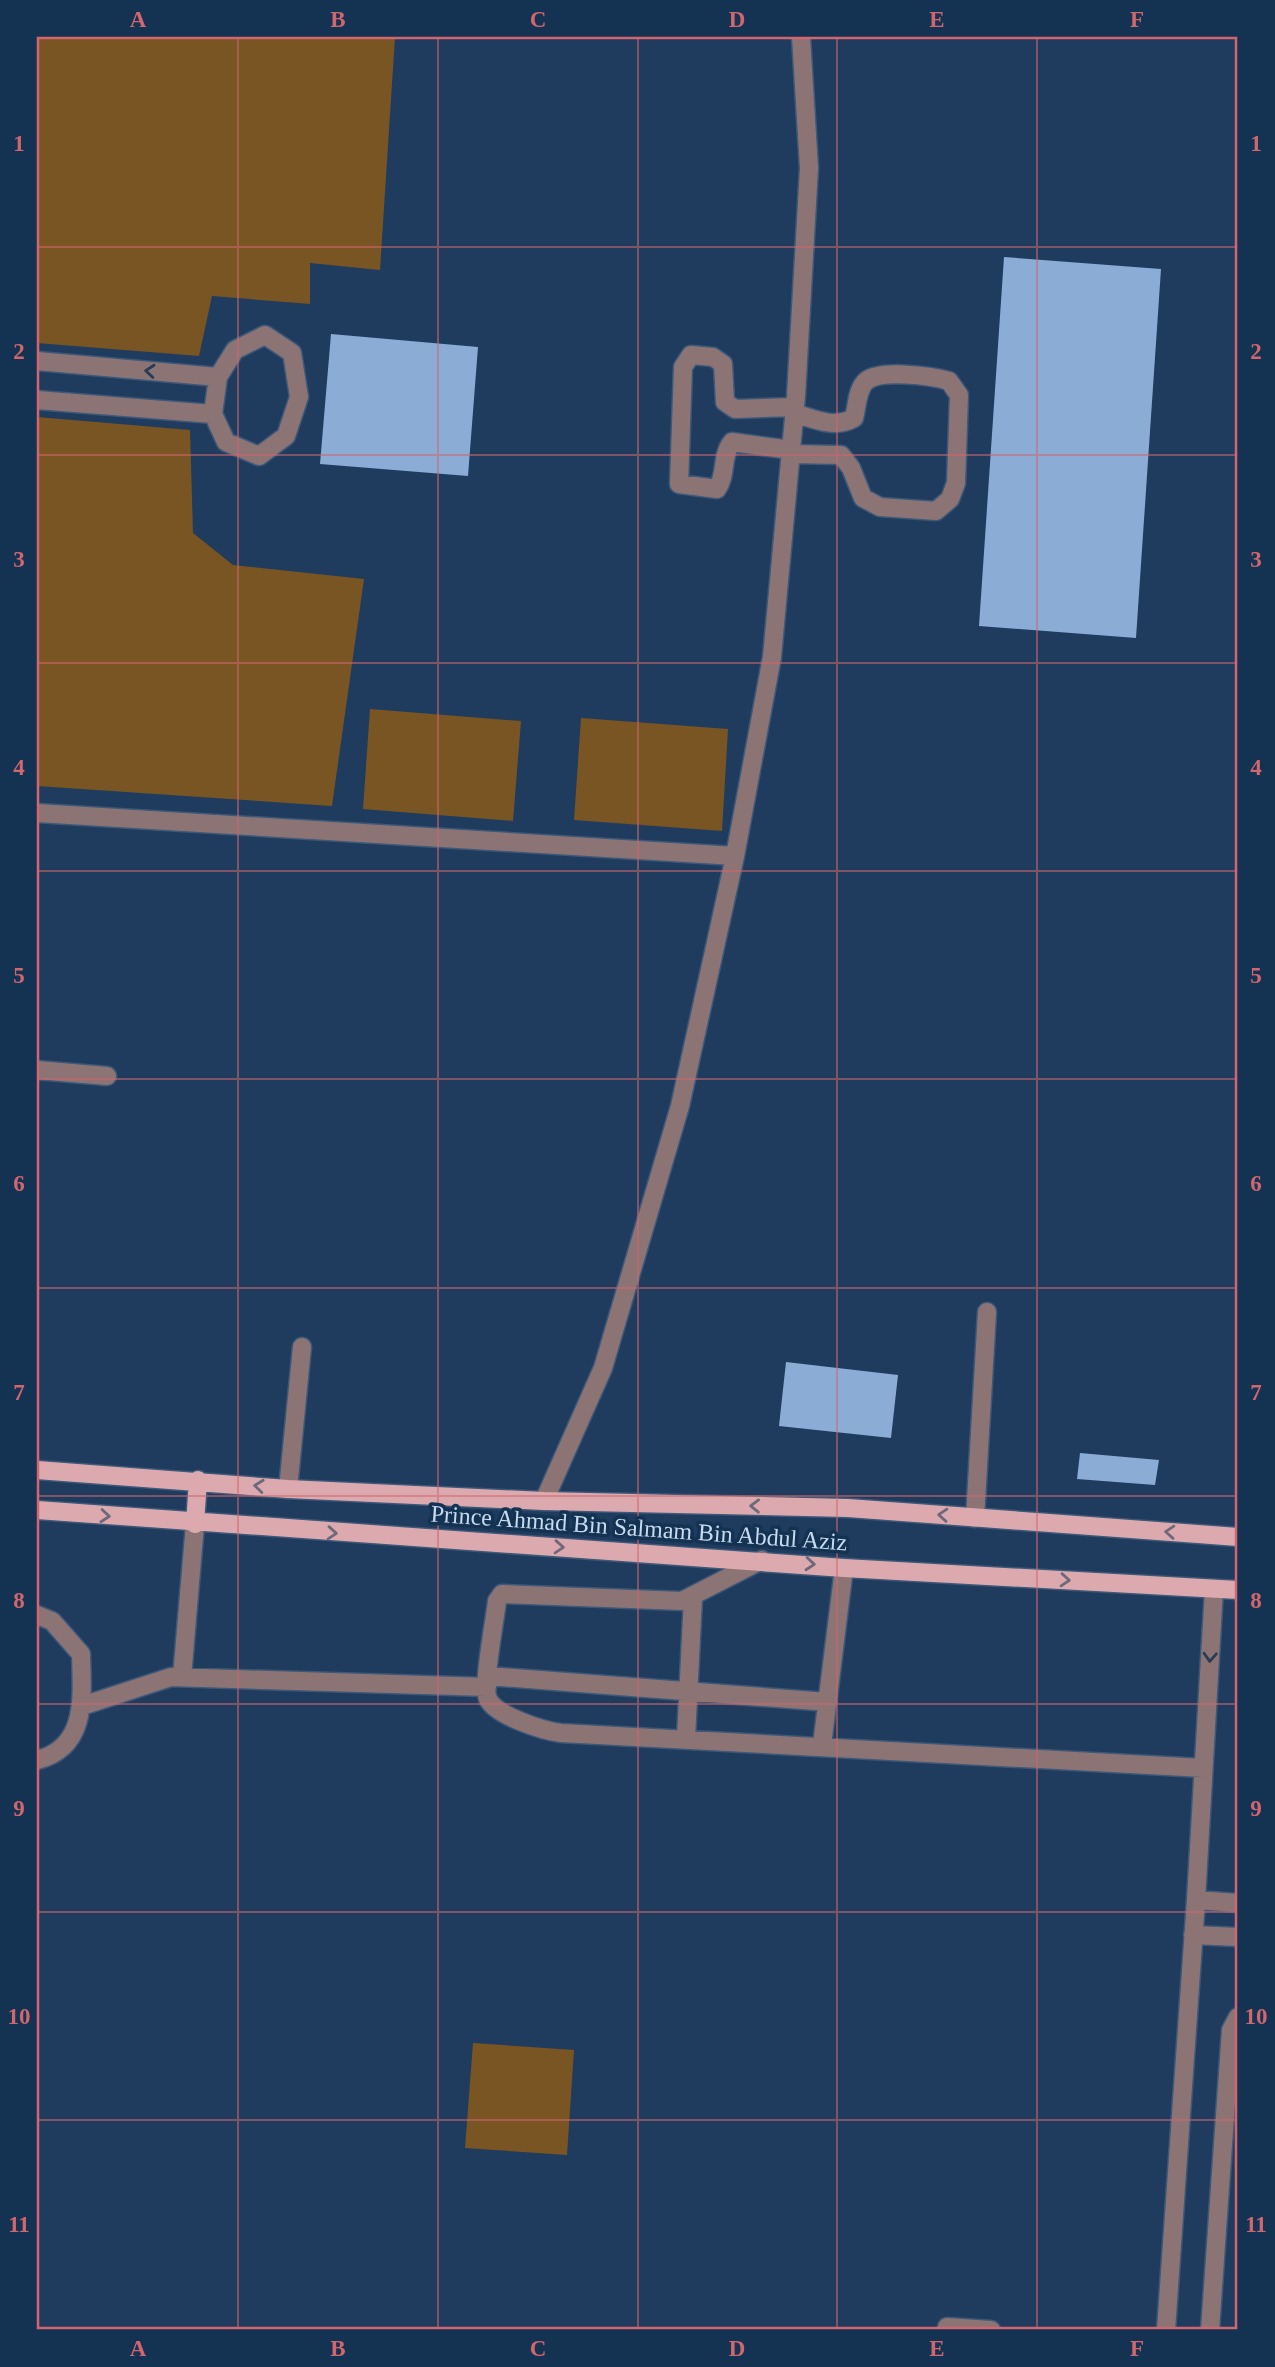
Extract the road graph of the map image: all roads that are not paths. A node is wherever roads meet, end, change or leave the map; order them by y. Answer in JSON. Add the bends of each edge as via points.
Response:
{"nodes":[{"id":1,"x":801,"y":37,"type":"edge"},
{"id":2,"x":37,"y":360,"type":"edge"},
{"id":3,"x":218,"y":377,"type":"junction"},
{"id":4,"x":37,"y":400,"type":"edge"},
{"id":5,"x":794,"y":410,"type":"junction"},
{"id":6,"x":213,"y":414,"type":"junction"},
{"id":7,"x":790,"y":452,"type":"junction"},
{"id":8,"x":37,"y":813,"type":"edge"},
{"id":9,"x":735,"y":856,"type":"junction"},
{"id":10,"x":37,"y":1070,"type":"edge"},
{"id":11,"x":107,"y":1076,"type":"dead end"},
{"id":12,"x":987,"y":1311,"type":"dead end"},
{"id":13,"x":302,"y":1347,"type":"dead end"},
{"id":14,"x":37,"y":1470,"type":"edge"},
{"id":15,"x":198,"y":1480,"type":"junction"},
{"id":16,"x":288,"y":1489,"type":"junction"},
{"id":17,"x":544,"y":1501,"type":"junction"},
{"id":18,"x":37,"y":1510,"type":"edge"},
{"id":19,"x":975,"y":1518,"type":"junction"},
{"id":20,"x":195,"y":1524,"type":"junction"},
{"id":21,"x":1238,"y":1537,"type":"edge"},
{"id":22,"x":762,"y":1560,"type":"junction"},
{"id":23,"x":844,"y":1567,"type":"junction"},
{"id":24,"x":1214,"y":1589,"type":"junction"},
{"id":25,"x":1238,"y":1590,"type":"edge"},
{"id":26,"x":693,"y":1598,"type":"junction"},
{"id":27,"x":37,"y":1615,"type":"edge"},
{"id":28,"x":182,"y":1677,"type":"junction"},
{"id":29,"x":488,"y":1681,"type":"junction"},
{"id":30,"x":688,"y":1692,"type":"junction"},
{"id":31,"x":828,"y":1702,"type":"junction"},
{"id":32,"x":82,"y":1706,"type":"junction"},
{"id":33,"x":686,"y":1738,"type":"junction"},
{"id":34,"x":822,"y":1745,"type":"junction"},
{"id":35,"x":37,"y":1760,"type":"edge"},
{"id":36,"x":1203,"y":1768,"type":"junction"},
{"id":37,"x":1196,"y":1900,"type":"junction"},
{"id":38,"x":1238,"y":1903,"type":"edge"},
{"id":39,"x":1193,"y":1935,"type":"junction"},
{"id":40,"x":1238,"y":1937,"type":"edge"},
{"id":41,"x":1238,"y":2017,"type":"edge"},
{"id":42,"x":947,"y":2327,"type":"dead end"},
{"id":43,"x":991,"y":2330,"type":"edge"},
{"id":44,"x":1166,"y":2330,"type":"edge"},
{"id":45,"x":1210,"y":2330,"type":"edge"}],
"edges":[{"from":1,"to":5,"type":"street","via":[[809,168]]},
{"from":3,"to":2,"type":"street","one_way":true},
{"from":3,"to":6,"type":"street"},
{"from":3,"to":6,"type":"street","via":[[235,350],[265,335],[292,353],[299,397],[286,436],[259,456],[226,442]]},
{"from":4,"to":6,"type":"street"},
{"from":5,"to":7,"type":"street"},
{"from":5,"to":7,"type":"street","via":[[735,409],[725,402],[723,364],[718,359],[691,355],[683,368],[679,484],[717,489],[732,442]]},
{"from":5,"to":7,"type":"street","via":[[844,423],[854,418],[867,381],[889,375],[949,381],[959,395],[956,483],[950,499],[936,511],[880,507],[863,498],[841,455]]},
{"from":7,"to":9,"type":"street","via":[[772,657]]},
{"from":8,"to":9,"type":"street"},
{"from":9,"to":17,"type":"street","via":[[680,1106],[603,1368]]},
{"from":10,"to":11,"type":"street"},
{"from":12,"to":19,"type":"street"},
{"from":13,"to":16,"type":"street"},
{"from":14,"to":15,"type":"main road","name":"Prince Ahmad Bin Salmam Bin Abdul Aziz"},
{"from":16,"to":15,"type":"main road","name":"Prince Ahmad Bin Salmam Bin Abdul Aziz","one_way":true},
{"from":15,"to":20,"type":"main road"},
{"from":16,"to":17,"type":"main road","name":"Prince Ahmad Bin Salmam Bin Abdul Aziz"},
{"from":19,"to":17,"type":"main road","name":"Prince Ahmad Bin Salmam Bin Abdul Aziz","one_way":true,"via":[[848,1508]]},
{"from":18,"to":20,"type":"main road","name":"Prince Ahmad Bin Salmam Bin Abdul Aziz","one_way":true},
{"from":21,"to":19,"type":"main road","name":"Prince Ahmad Bin Salmam Bin Abdul Aziz","one_way":true},
{"from":20,"to":22,"type":"main road","name":"Prince Ahmad Bin Salmam Bin Abdul Aziz","one_way":true},
{"from":20,"to":28,"type":"street"},
{"from":22,"to":23,"type":"main road","name":"Prince Ahmad Bin Salmam Bin Abdul Aziz","one_way":true},
{"from":22,"to":26,"type":"street"},
{"from":23,"to":24,"type":"main road","name":"Prince Ahmad Bin Salmam Bin Abdul Aziz","one_way":true},
{"from":23,"to":31,"type":"street"},
{"from":24,"to":25,"type":"main road","name":"Prince Ahmad Bin Salmam Bin Abdul Aziz"},
{"from":24,"to":36,"type":"street","one_way":true},
{"from":26,"to":29,"type":"street","via":[[502,1594],[497,1601]]},
{"from":26,"to":30,"type":"street"},
{"from":27,"to":32,"type":"street","via":[[52,1622],[81,1654]]},
{"from":28,"to":29,"type":"street"},
{"from":28,"to":32,"type":"street"},
{"from":29,"to":30,"type":"street"},
{"from":29,"to":33,"type":"street","via":[[487,1696],[496,1709],[541,1729]]},
{"from":30,"to":31,"type":"street"},
{"from":30,"to":33,"type":"street"},
{"from":31,"to":34,"type":"street"},
{"from":32,"to":35,"type":"street","via":[[69,1743],[53,1756]]},
{"from":33,"to":34,"type":"street"},
{"from":34,"to":36,"type":"street"},
{"from":36,"to":37,"type":"street"},
{"from":37,"to":38,"type":"street"},
{"from":37,"to":39,"type":"street"},
{"from":39,"to":40,"type":"street"},
{"from":39,"to":44,"type":"street"},
{"from":41,"to":45,"type":"street","via":[[1231,2030]]},
{"from":42,"to":43,"type":"street"}]}
